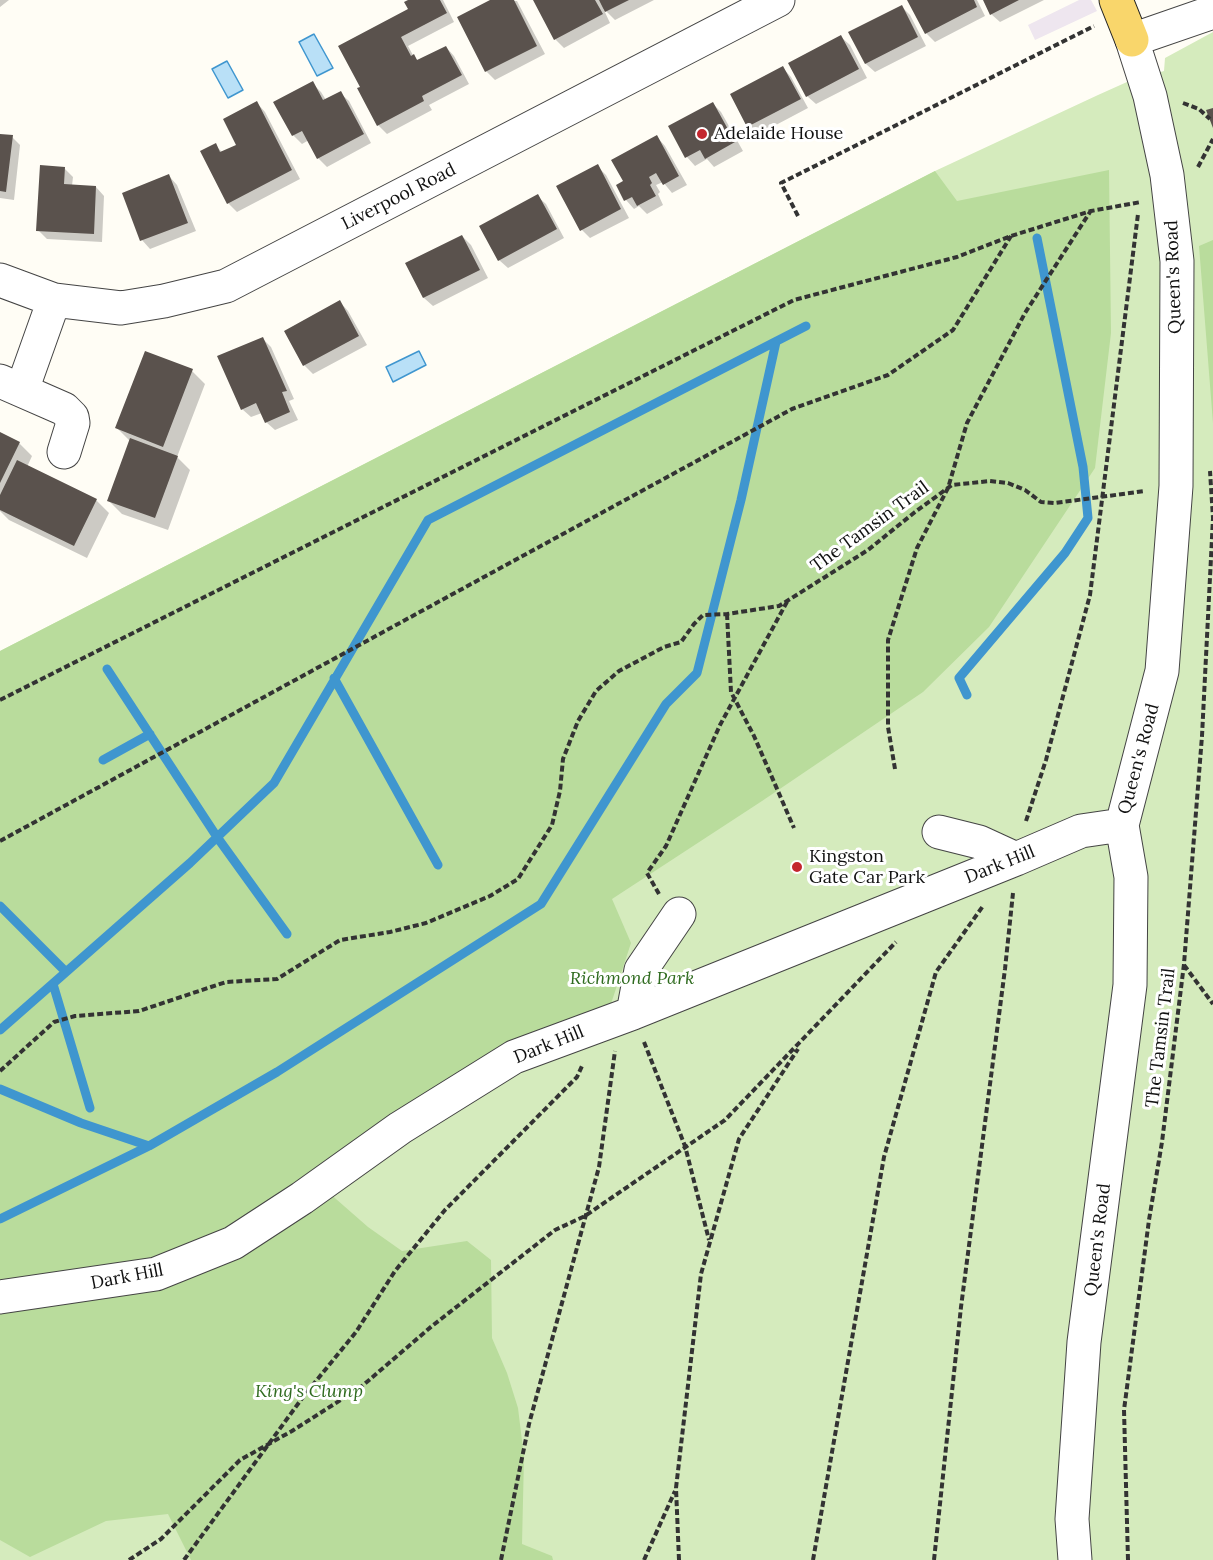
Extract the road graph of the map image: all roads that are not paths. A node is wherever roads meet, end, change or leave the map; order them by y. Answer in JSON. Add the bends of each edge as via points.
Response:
{"nodes":[{"id":1,"x":778,"y":0,"type":"edge"},
{"id":2,"x":1213,"y":12,"type":"edge"},
{"id":3,"x":1123,"y":17,"type":"edge"},
{"id":4,"x":0,"y":280,"type":"edge"},
{"id":5,"x":54,"y":300,"type":"junction"},
{"id":6,"x":11,"y":385,"type":"edge"},
{"id":7,"x":64,"y":452,"type":"dead end"},
{"id":8,"x":1122,"y":825,"type":"junction"},
{"id":9,"x":939,"y":832,"type":"dead end"},
{"id":10,"x":1016,"y":859,"type":"junction"},
{"id":11,"x":679,"y":914,"type":"road end"},
{"id":12,"x":619,"y":1018,"type":"junction"},
{"id":13,"x":0,"y":1297,"type":"edge"},
{"id":14,"x":1075,"y":1560,"type":"edge"}],
"edges":[{"from":1,"to":5,"type":"street","name":"Liverpool Road","via":[[226,286],[121,308]]},
{"from":2,"to":3,"type":"street"},
{"from":3,"to":8,"type":"street","name":"Queen's Road","via":[[1144,78],[1167,175],[1177,261],[1176,486],[1162,671]]},
{"from":4,"to":5,"type":"street","name":"Liverpool Road"},
{"from":5,"to":6,"type":"street"},
{"from":6,"to":7,"type":"street","via":[[64,409],[72,417]]},
{"from":8,"to":10,"type":"street","name":"Dark Hill","via":[[1081,831]]},
{"from":8,"to":14,"type":"street","name":"Queen's Road","via":[[1131,877],[1130,985],[1084,1342],[1072,1519]]},
{"from":9,"to":10,"type":"street","via":[[979,842]]},
{"from":10,"to":12,"type":"street","name":"Dark Hill"},
{"from":11,"to":12,"type":"street","via":[[641,970]]},
{"from":12,"to":13,"type":"street","name":"Dark Hill","via":[[514,1058],[400,1128],[233,1242],[156,1274]]}]}
